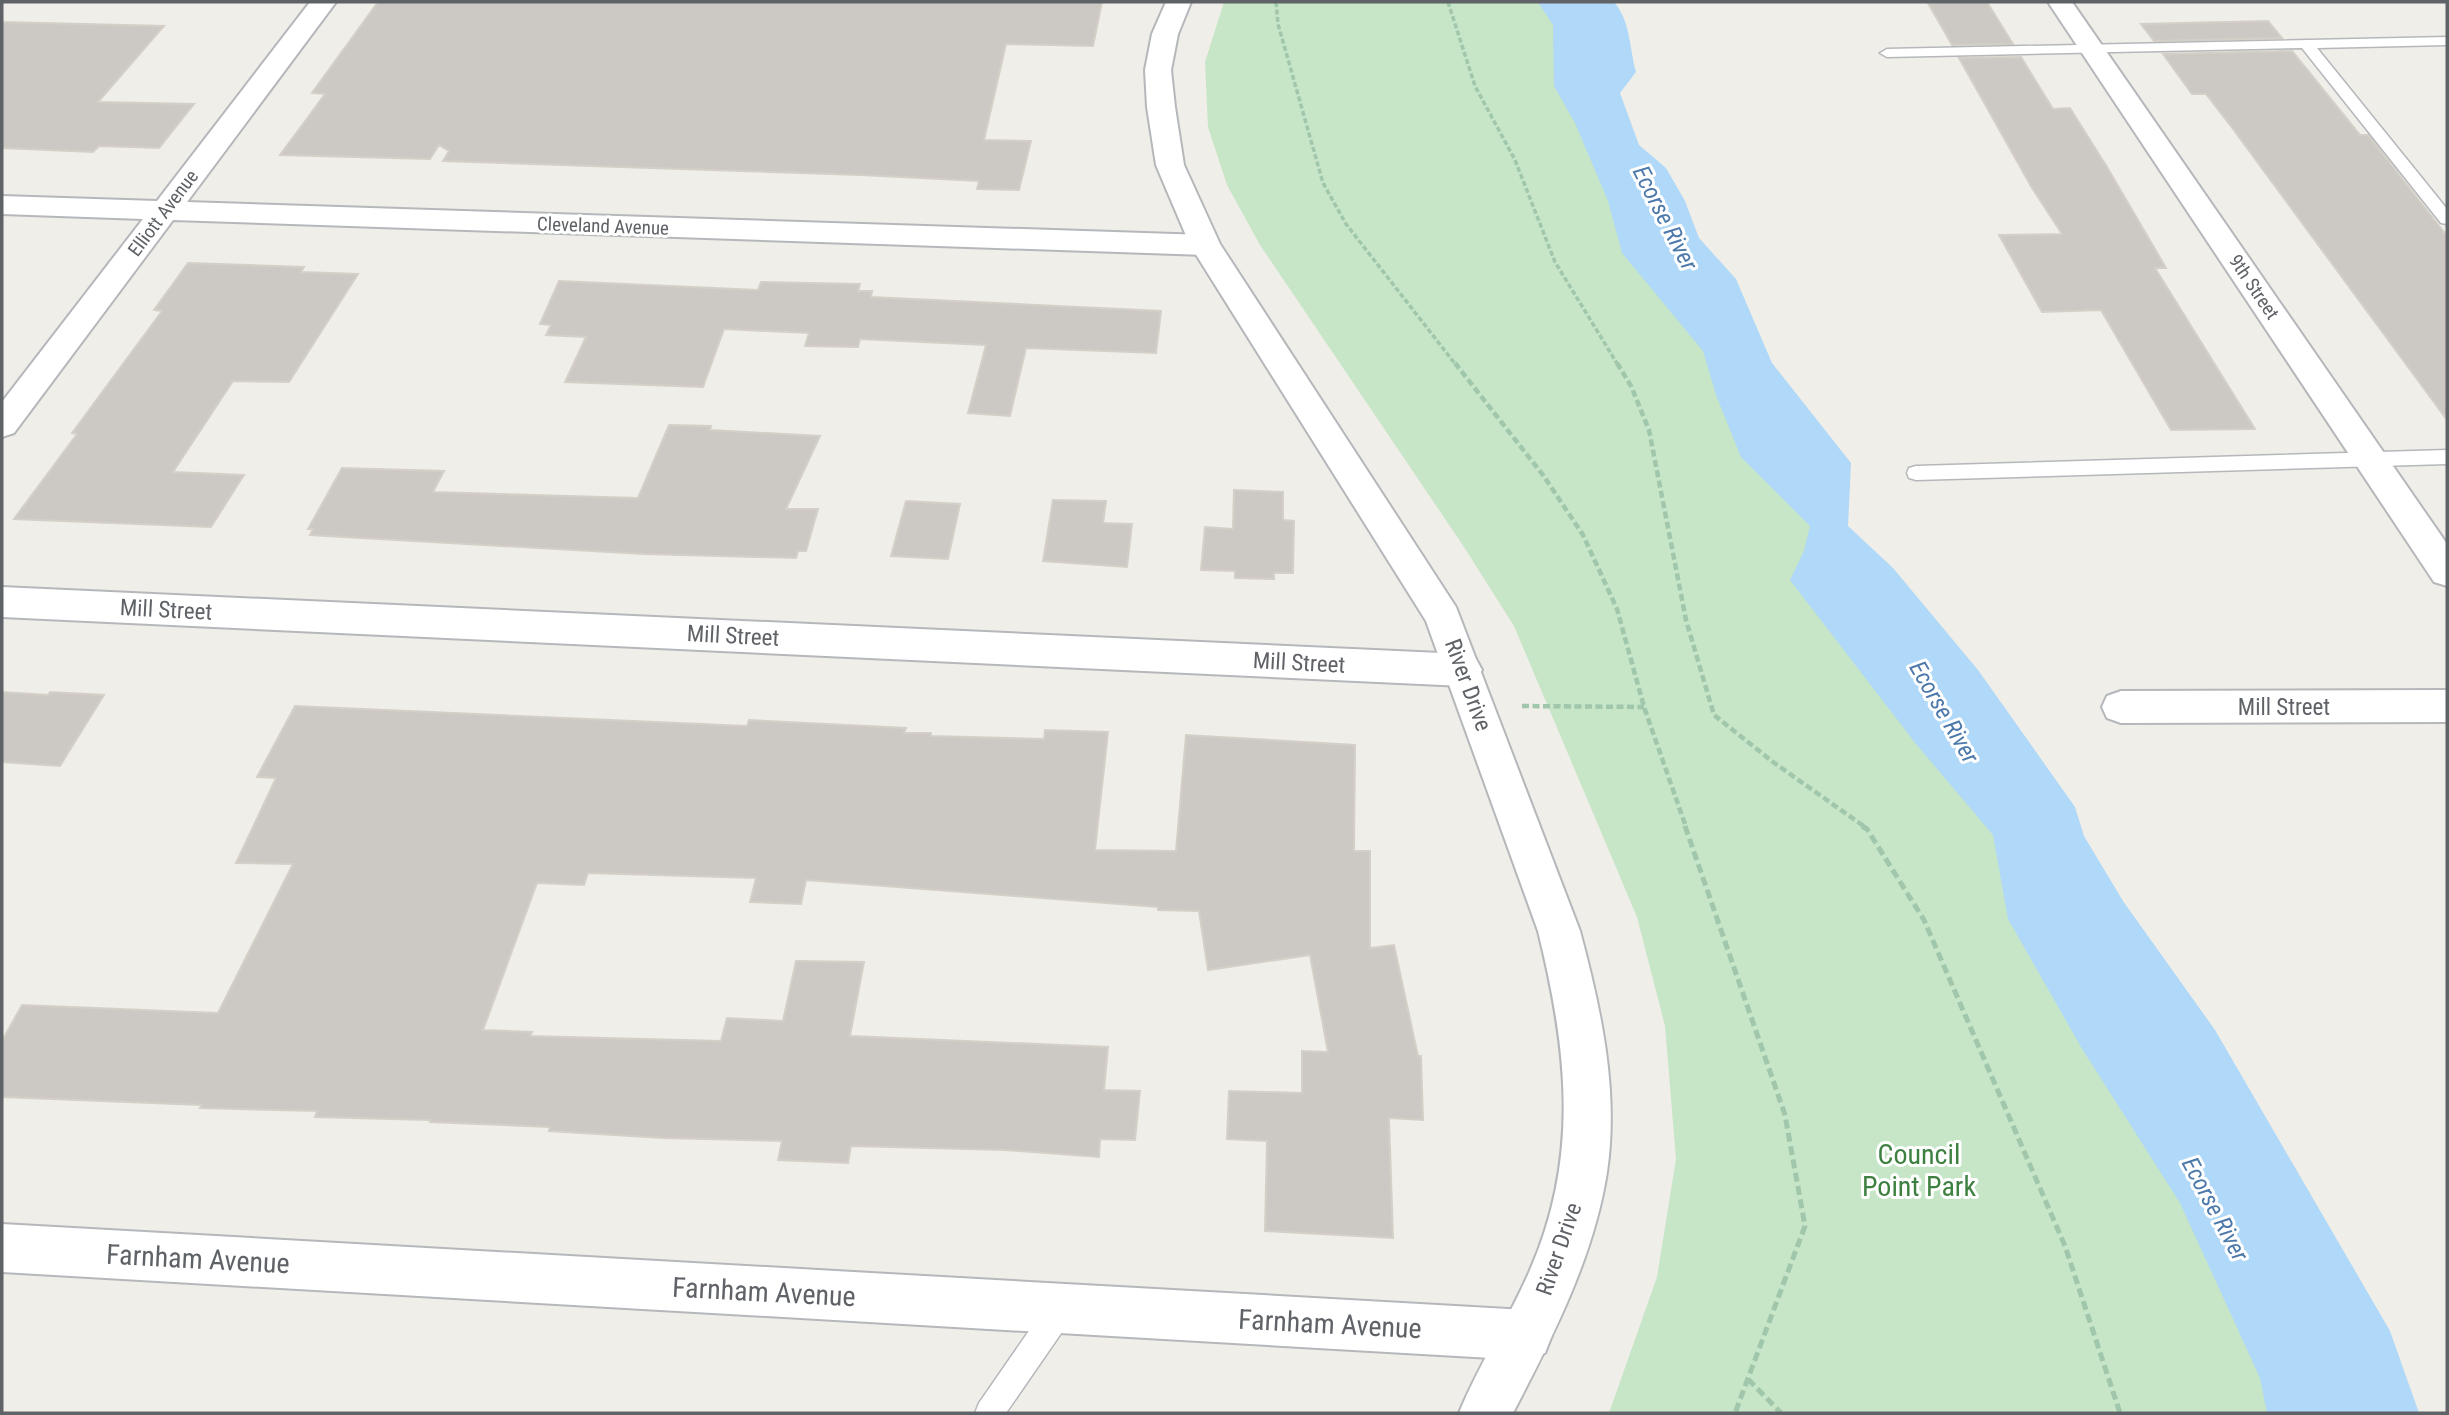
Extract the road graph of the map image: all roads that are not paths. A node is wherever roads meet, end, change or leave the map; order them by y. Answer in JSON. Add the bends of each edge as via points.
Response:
{"nodes":[{"id":1,"x":323,"y":2,"type":"edge"},
{"id":2,"x":1178,"y":2,"type":"edge"},
{"id":3,"x":2060,"y":2,"type":"edge"},
{"id":4,"x":2447,"y":41,"type":"edge"},
{"id":5,"x":2306,"y":44,"type":"junction"},
{"id":6,"x":2093,"y":50,"type":"junction"},
{"id":7,"x":1887,"y":52,"type":"dead end"},
{"id":8,"x":2,"y":205,"type":"edge"},
{"id":9,"x":165,"y":211,"type":"junction"},
{"id":10,"x":2447,"y":219,"type":"edge"},
{"id":11,"x":1205,"y":245,"type":"junction"},
{"id":12,"x":2,"y":425,"type":"edge"},
{"id":13,"x":2447,"y":457,"type":"edge"},
{"id":14,"x":2371,"y":459,"type":"junction"},
{"id":15,"x":1916,"y":473,"type":"dead end"},
{"id":16,"x":2447,"y":572,"type":"edge"},
{"id":17,"x":2,"y":602,"type":"edge"},
{"id":18,"x":1469,"y":688,"type":"junction"},
{"id":19,"x":2447,"y":706,"type":"edge"},
{"id":20,"x":2120,"y":707,"type":"dead end"},
{"id":21,"x":2,"y":1248,"type":"edge"},
{"id":22,"x":1061,"y":1309,"type":"junction"},
{"id":23,"x":1527,"y":1335,"type":"junction"},
{"id":24,"x":989,"y":1413,"type":"edge"},
{"id":25,"x":1485,"y":1413,"type":"edge"}],
"edges":[{"from":1,"to":9,"type":"street","name":"Elliott Avenue"},
{"from":2,"to":11,"type":"street","name":"River Drive","via":[[1158,70],[1161,107],[1170,165]]},
{"from":3,"to":6,"type":"street","name":"9th Street"},
{"from":4,"to":5,"type":"lane"},
{"from":5,"to":6,"type":"lane"},
{"from":5,"to":10,"type":"lane"},
{"from":6,"to":7,"type":"lane"},
{"from":6,"to":14,"type":"street","name":"9th Street"},
{"from":8,"to":9,"type":"street","name":"Cleveland Avenue"},
{"from":9,"to":11,"type":"street","name":"Cleveland Avenue"},
{"from":9,"to":12,"type":"street","name":"Elliott Avenue"},
{"from":11,"to":18,"type":"street","name":"River Drive","via":[[1422,580],[1443,617]]},
{"from":13,"to":14,"type":"lane"},
{"from":14,"to":15,"type":"lane"},
{"from":14,"to":16,"type":"street","name":"9th Street"},
{"from":17,"to":18,"type":"street","name":"Mill Street"},
{"from":18,"to":23,"type":"street","name":"River Drive","via":[[1559,931],[1573,982],[1587,1096],[1577,1202]]},
{"from":19,"to":20,"type":"street","name":"Mill Street"},
{"from":21,"to":22,"type":"street","name":"Farnham Avenue"},
{"from":22,"to":23,"type":"street","name":"Farnham Avenue"},
{"from":22,"to":24,"type":"lane"},
{"from":23,"to":25,"type":"street","name":"River Drive"}]}
